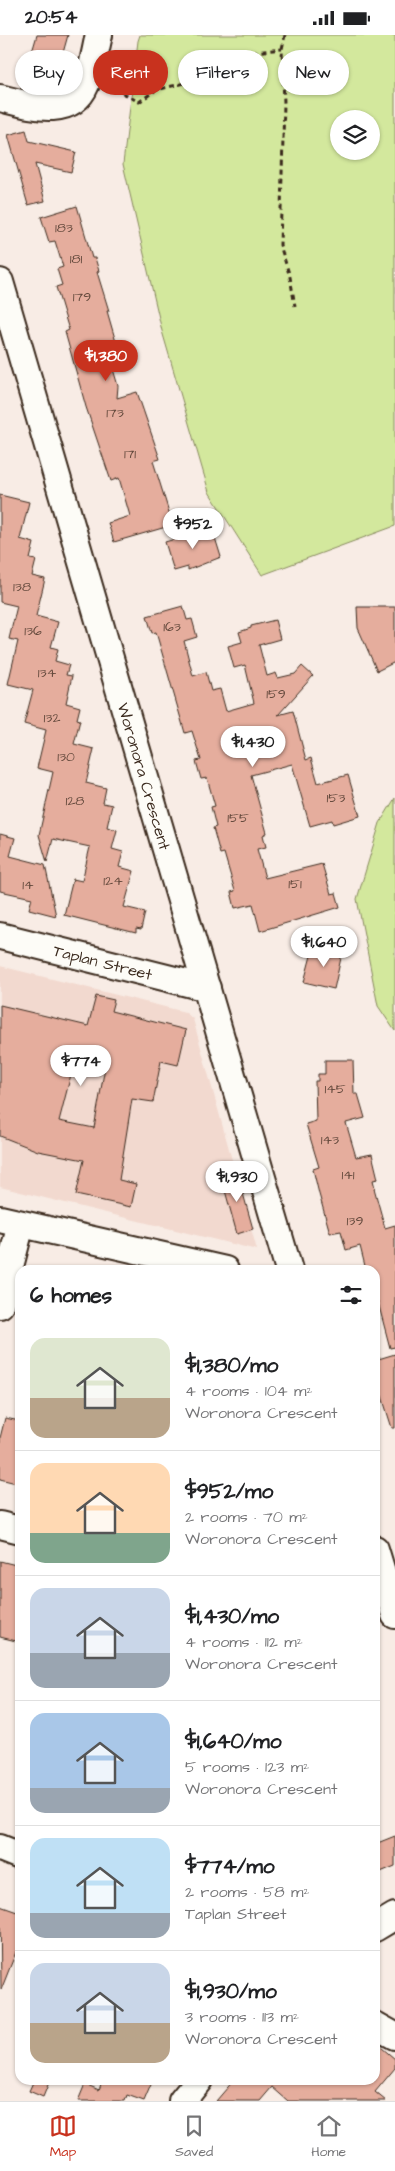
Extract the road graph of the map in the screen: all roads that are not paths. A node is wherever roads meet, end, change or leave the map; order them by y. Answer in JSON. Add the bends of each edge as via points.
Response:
{"nodes":[{"id":1,"x":99,"y":35,"type":"edge"},
{"id":2,"x":0,"y":98,"type":"edge"},
{"id":3,"x":0,"y":282,"type":"edge"},
{"id":4,"x":0,"y":936,"type":"edge"},
{"id":5,"x":207,"y":988,"type":"junction"},
{"id":6,"x":10,"y":1222,"type":"edge"},
{"id":7,"x":203,"y":1265,"type":"edge"},
{"id":8,"x":288,"y":1265,"type":"edge"},
{"id":9,"x":0,"y":1305,"type":"edge"},
{"id":10,"x":0,"y":1525,"type":"edge"},
{"id":11,"x":15,"y":1529,"type":"edge"},
{"id":12,"x":380,"y":1574,"type":"edge"},
{"id":13,"x":387,"y":1608,"type":"edge"},
{"id":14,"x":0,"y":1848,"type":"edge"},
{"id":15,"x":15,"y":1854,"type":"edge"},
{"id":16,"x":395,"y":1916,"type":"edge"},
{"id":17,"x":380,"y":1925,"type":"edge"},
{"id":18,"x":380,"y":2028,"type":"edge"},
{"id":19,"x":395,"y":2036,"type":"edge"},
{"id":20,"x":195,"y":2085,"type":"edge"},
{"id":21,"x":182,"y":2101,"type":"edge"}],
"edges":[{"from":1,"to":2,"type":"street","via":[[88,77],[80,95],[70,103],[50,108]]},
{"from":3,"to":5,"type":"street","name":"Woronora Crescent"},
{"from":4,"to":5,"type":"street","name":"Taplan Street"},
{"from":5,"to":8,"type":"street","name":"Woronora Crescent"},
{"from":6,"to":7,"type":"street"},
{"from":6,"to":9,"type":"street"},
{"from":10,"to":11,"type":"street"},
{"from":12,"to":13,"type":"street"},
{"from":14,"to":15,"type":"street"},
{"from":16,"to":17,"type":"street"},
{"from":18,"to":19,"type":"street"},
{"from":20,"to":21,"type":"street"}]}
